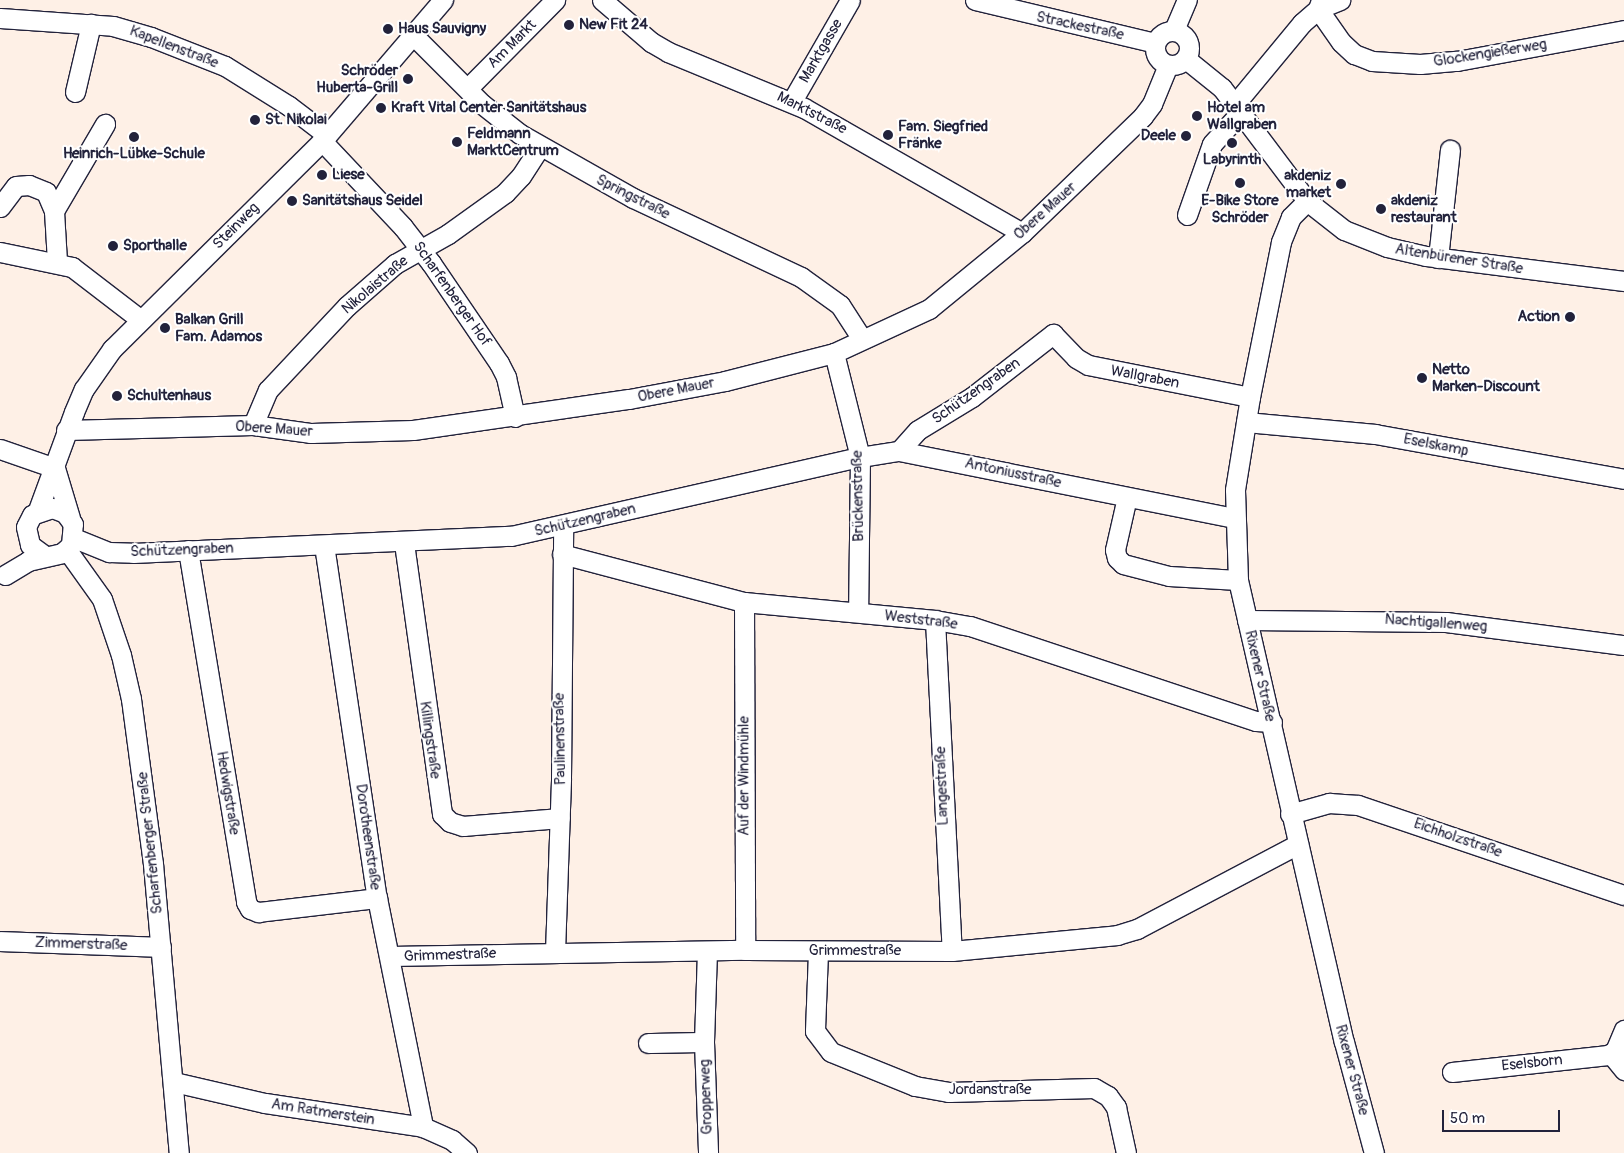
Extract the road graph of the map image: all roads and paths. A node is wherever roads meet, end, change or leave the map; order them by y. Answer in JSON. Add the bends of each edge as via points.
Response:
{"nodes":[{"id":1,"x":555,"y":0,"type":"edge"},
{"id":2,"x":602,"y":0,"type":"edge"},
{"id":3,"x":850,"y":0,"type":"edge"},
{"id":4,"x":975,"y":0,"type":"edge"},
{"id":5,"x":1187,"y":0,"type":"edge"},
{"id":6,"x":1340,"y":0,"type":"edge"},
{"id":7,"x":439,"y":1,"type":"edge"},
{"id":8,"x":1320,"y":5,"type":"edge"},
{"id":9,"x":0,"y":18,"type":"edge"},
{"id":10,"x":91,"y":24,"type":"junction"},
{"id":11,"x":1174,"y":30,"type":"junction"},
{"id":12,"x":1624,"y":30,"type":"edge"},
{"id":13,"x":414,"y":36,"type":"junction"},
{"id":14,"x":1155,"y":43,"type":"junction"},
{"id":15,"x":1186,"y":59,"type":"junction"},
{"id":16,"x":1168,"y":65,"type":"junction"},
{"id":17,"x":468,"y":88,"type":"junction"},
{"id":18,"x":75,"y":92,"type":"dead end"},
{"id":19,"x":792,"y":102,"type":"junction"},
{"id":20,"x":1238,"y":108,"type":"junction"},
{"id":21,"x":104,"y":124,"type":"dead end"},
{"id":22,"x":324,"y":138,"type":"junction"},
{"id":23,"x":540,"y":147,"type":"junction"},
{"id":24,"x":1450,"y":150,"type":"dead end"},
{"id":25,"x":1307,"y":201,"type":"junction"},
{"id":26,"x":0,"y":207,"type":"edge"},
{"id":27,"x":54,"y":211,"type":"junction"},
{"id":28,"x":1187,"y":215,"type":"dead end"},
{"id":29,"x":1022,"y":232,"type":"junction"},
{"id":30,"x":421,"y":249,"type":"junction"},
{"id":31,"x":0,"y":252,"type":"edge"},
{"id":32,"x":1438,"y":258,"type":"junction"},
{"id":33,"x":57,"y":262,"type":"junction"},
{"id":34,"x":1624,"y":281,"type":"edge"},
{"id":35,"x":141,"y":320,"type":"junction"},
{"id":36,"x":1053,"y":334,"type":"joint"},
{"id":37,"x":862,"y":339,"type":"junction"},
{"id":38,"x":834,"y":353,"type":"junction"},
{"id":39,"x":1250,"y":397,"type":"junction"},
{"id":40,"x":516,"y":417,"type":"junction"},
{"id":41,"x":1246,"y":422,"type":"junction"},
{"id":42,"x":253,"y":425,"type":"junction"},
{"id":43,"x":66,"y":430,"type":"junction"},
{"id":44,"x":0,"y":449,"type":"edge"},
{"id":45,"x":899,"y":451,"type":"junction"},
{"id":46,"x":860,"y":457,"type":"junction"},
{"id":47,"x":55,"y":468,"type":"junction"},
{"id":48,"x":1624,"y":479,"type":"edge"},
{"id":49,"x":1127,"y":497,"type":"junction"},
{"id":50,"x":38,"y":510,"type":"junction"},
{"id":51,"x":70,"y":518,"type":"junction"},
{"id":52,"x":1235,"y":518,"type":"junction"},
{"id":53,"x":562,"y":526,"type":"junction"},
{"id":54,"x":26,"y":527,"type":"junction"},
{"id":55,"x":404,"y":543,"type":"junction"},
{"id":56,"x":70,"y":544,"type":"junction"},
{"id":57,"x":324,"y":545,"type":"junction"},
{"id":58,"x":188,"y":550,"type":"junction"},
{"id":59,"x":562,"y":554,"type":"junction"},
{"id":60,"x":45,"y":556,"type":"junction"},
{"id":61,"x":3,"y":580,"type":"edge"},
{"id":62,"x":1238,"y":580,"type":"junction"},
{"id":63,"x":744,"y":602,"type":"junction"},
{"id":64,"x":858,"y":612,"type":"junction"},
{"id":65,"x":935,"y":620,"type":"junction"},
{"id":66,"x":1247,"y":620,"type":"junction"},
{"id":67,"x":1624,"y":645,"type":"edge"},
{"id":68,"x":1272,"y":722,"type":"junction"},
{"id":69,"x":1290,"y":814,"type":"junction"},
{"id":70,"x":560,"y":818,"type":"junction"},
{"id":71,"x":1298,"y":844,"type":"junction"},
{"id":72,"x":1624,"y":895,"type":"edge"},
{"id":73,"x":377,"y":898,"type":"junction"},
{"id":74,"x":0,"y":941,"type":"edge"},
{"id":75,"x":161,"y":946,"type":"junction"},
{"id":76,"x":745,"y":950,"type":"junction"},
{"id":77,"x":708,"y":951,"type":"junction"},
{"id":78,"x":952,"y":951,"type":"junction"},
{"id":79,"x":555,"y":952,"type":"junction"},
{"id":80,"x":818,"y":952,"type":"junction"},
{"id":81,"x":390,"y":956,"type":"junction"},
{"id":82,"x":1624,"y":1030,"type":"edge"},
{"id":83,"x":704,"y":1042,"type":"junction"},
{"id":84,"x":648,"y":1043,"type":"dead end"},
{"id":85,"x":1611,"y":1054,"type":"junction"},
{"id":86,"x":1624,"y":1070,"type":"edge"},
{"id":87,"x":1452,"y":1072,"type":"dead end"},
{"id":88,"x":174,"y":1082,"type":"junction"},
{"id":89,"x":423,"y":1127,"type":"junction"},
{"id":90,"x":179,"y":1153,"type":"edge"},
{"id":91,"x":467,"y":1153,"type":"edge"},
{"id":92,"x":708,"y":1153,"type":"edge"},
{"id":93,"x":1126,"y":1153,"type":"edge"},
{"id":94,"x":1374,"y":1153,"type":"edge"}],
"edges":[{"from":1,"to":17,"type":"street","name":"Am Markt"},
{"from":2,"to":19,"type":"street","name":"Marktstraße","via":[[650,42],[668,52]]},
{"from":3,"to":19,"type":"street","name":"Marktgasse"},
{"from":4,"to":14,"type":"street","name":"Strackestraße"},
{"from":5,"to":11,"type":"street"},
{"from":6,"to":8,"type":"street"},
{"from":7,"to":13,"type":"street","name":"Steinweg"},
{"from":8,"to":12,"type":"street","name":"Glockengießerweg","via":[[1341,42],[1354,54],[1372,61],[1457,61]]},
{"from":8,"to":20,"type":"street","via":[[1302,23]]},
{"from":9,"to":10,"type":"street","name":"Kapellenstraße"},
{"from":10,"to":18,"type":"street"},
{"from":10,"to":22,"type":"street","name":"Kapellenstraße","via":[[134,31],[225,66]]},
{"from":11,"to":14,"type":"street","via":[[1162,33]]},
{"from":11,"to":15,"type":"street","via":[[1188,41]]},
{"from":13,"to":17,"type":"street","name":"Springstraße"},
{"from":13,"to":22,"type":"street","name":"Steinweg"},
{"from":14,"to":16,"type":"street","via":[[1157,56]]},
{"from":15,"to":16,"type":"street"},
{"from":15,"to":20,"type":"street","via":[[1210,77]]},
{"from":16,"to":29,"type":"street","name":"Obere Mauer","via":[[1144,116]]},
{"from":17,"to":23,"type":"street","name":"Springstraße","via":[[494,115]]},
{"from":19,"to":29,"type":"street","name":"Marktstraße"},
{"from":20,"to":25,"type":"street"},
{"from":20,"to":28,"type":"street","via":[[1212,144]]},
{"from":21,"to":27,"type":"street"},
{"from":22,"to":30,"type":"street","name":"Scharfenberger Hof"},
{"from":22,"to":35,"type":"street","name":"Steinweg"},
{"from":23,"to":30,"type":"street","name":"Nikolaistraße","via":[[511,188],[448,234]]},
{"from":23,"to":37,"type":"street","name":"Springstraße","via":[[671,218],[801,277],[840,305]]},
{"from":24,"to":32,"type":"street"},
{"from":25,"to":32,"type":"street","name":"Altenbürener Straße","via":[[1328,220],[1354,235],[1395,250]]},
{"from":25,"to":39,"type":"street","name":"Rixener Straße","via":[[1292,217],[1281,242]]},
{"from":26,"to":27,"type":"street","via":[[12,189],[29,185],[46,192]]},
{"from":27,"to":33,"type":"street"},
{"from":29,"to":37,"type":"street","name":"Obere Mauer","via":[[929,308],[907,322]]},
{"from":30,"to":40,"type":"street","name":"Scharfenberger Hof","via":[[506,377]]},
{"from":30,"to":42,"type":"street","name":"Nikolaistraße","via":[[395,264],[325,329],[268,390]]},
{"from":31,"to":33,"type":"street"},
{"from":32,"to":34,"type":"street","name":"Altenbürener Straße"},
{"from":33,"to":35,"type":"street","via":[[79,271]]},
{"from":35,"to":43,"type":"street","name":"Steinweg","via":[[99,366]]},
{"from":36,"to":39,"type":"street","name":"Wallgraben","via":[[1076,358],[1088,365]]},
{"from":36,"to":45,"type":"street","name":"Schützengraben","via":[[972,397],[918,430]]},
{"from":37,"to":38,"type":"street","name":"Obere Mauer"},
{"from":38,"to":40,"type":"street","name":"Obere Mauer","via":[[726,381]]},
{"from":38,"to":46,"type":"street","name":"Brückenstraße"},
{"from":39,"to":41,"type":"street","name":"Rixener Straße"},
{"from":40,"to":42,"type":"street","name":"Obere Mauer","via":[[413,430],[311,433]]},
{"from":41,"to":48,"type":"street","name":"Eselskamp","via":[[1375,434]]},
{"from":41,"to":52,"type":"street","name":"Rixener Straße","via":[[1235,490]]},
{"from":42,"to":43,"type":"street","name":"Obere Mauer"},
{"from":43,"to":47,"type":"street","name":"Steinweg"},
{"from":44,"to":47,"type":"street"},
{"from":45,"to":46,"type":"street","name":"Schützengraben"},
{"from":45,"to":49,"type":"street","name":"Antoniusstraße"},
{"from":46,"to":53,"type":"street","name":"Schützengraben"},
{"from":46,"to":64,"type":"street","name":"Brückenstraße"},
{"from":47,"to":50,"type":"street","name":"Steinweg"},
{"from":47,"to":51,"type":"street"},
{"from":49,"to":52,"type":"street","name":"Antoniusstraße"},
{"from":49,"to":62,"type":"street","via":[[1115,550],[1123,564],[1169,576]]},
{"from":50,"to":51,"type":"street","via":[[52,508]]},
{"from":50,"to":54,"type":"street"},
{"from":51,"to":56,"type":"street"},
{"from":52,"to":62,"type":"street","name":"Rixener Straße"},
{"from":53,"to":55,"type":"street","name":"Schützengraben","via":[[511,536]]},
{"from":53,"to":59,"type":"street","name":"Paulinenstraße"},
{"from":54,"to":60,"type":"street","via":[[30,545]]},
{"from":54,"to":61,"type":"street"},
{"from":55,"to":57,"type":"street","name":"Schützengraben"},
{"from":55,"to":70,"type":"street","name":"Killingstraße","via":[[442,814],[450,822],[463,826]]},
{"from":56,"to":58,"type":"street","name":"Schützengraben","via":[[109,552]]},
{"from":56,"to":60,"type":"street","via":[[57,555]]},
{"from":56,"to":75,"type":"street","name":"Scharfenberger Straße","via":[[102,599],[121,655],[142,772]]},
{"from":57,"to":58,"type":"street","name":"Schützengraben"},
{"from":57,"to":73,"type":"street","name":"Dorotheenstraße"},
{"from":58,"to":73,"type":"street","name":"Hedwigstraße","via":[[246,902],[250,909],[258,912]]},
{"from":59,"to":63,"type":"street","name":"Weststraße"},
{"from":59,"to":70,"type":"street","name":"Paulinenstraße"},
{"from":60,"to":61,"type":"street","via":[[22,564]]},
{"from":62,"to":66,"type":"street","name":"Rixener Straße"},
{"from":63,"to":64,"type":"street","name":"Weststraße"},
{"from":63,"to":76,"type":"street","name":"Auf der Windmühle"},
{"from":64,"to":65,"type":"street","name":"Weststraße"},
{"from":65,"to":68,"type":"street","name":"Weststraße","via":[[998,634],[1256,720]]},
{"from":65,"to":78,"type":"street","name":"Langestraße"},
{"from":66,"to":67,"type":"street","name":"Nachtigallenweg","via":[[1446,622]]},
{"from":66,"to":68,"type":"street","name":"Rixener Straße"},
{"from":68,"to":69,"type":"street","name":"Rixener Straße"},
{"from":69,"to":71,"type":"street","name":"Rixener Straße"},
{"from":69,"to":72,"type":"street","name":"Eichholzstraße","via":[[1329,803],[1358,805]]},
{"from":70,"to":79,"type":"street","name":"Paulinenstraße"},
{"from":71,"to":78,"type":"street","name":"Grimmestraße","via":[[1137,929],[1099,937]]},
{"from":71,"to":94,"type":"street","name":"Rixener Straße"},
{"from":73,"to":81,"type":"street","name":"Dorotheenstraße"},
{"from":74,"to":75,"type":"street","name":"Zimmerstraße"},
{"from":75,"to":88,"type":"street","name":"Scharfenberger Straße"},
{"from":76,"to":77,"type":"street","name":"Grimmestraße"},
{"from":76,"to":80,"type":"street","name":"Grimmestraße"},
{"from":77,"to":79,"type":"street","name":"Grimmestraße"},
{"from":77,"to":83,"type":"street","name":"Gropperweg"},
{"from":78,"to":80,"type":"street","name":"Grimmestraße"},
{"from":79,"to":81,"type":"street","name":"Grimmestraße"},
{"from":80,"to":93,"type":"street","name":"Jordanstraße","via":[[815,1031],[831,1052],[915,1086],[949,1092],[1094,1088],[1108,1096],[1116,1107]]},
{"from":81,"to":89,"type":"street","name":"Dorotheenstraße"},
{"from":82,"to":85,"type":"street"},
{"from":83,"to":84,"type":"street","name":"Gropperweg"},
{"from":83,"to":92,"type":"street","name":"Gropperweg"},
{"from":85,"to":86,"type":"street"},
{"from":85,"to":87,"type":"street","name":"Eselsborn"},
{"from":88,"to":89,"type":"street","name":"Am Ratmerstein","via":[[265,1103]]},
{"from":88,"to":90,"type":"street","name":"Scharfenberger Straße"},
{"from":89,"to":91,"type":"street","name":"Am Ratmerstein","via":[[452,1140]]}]}
